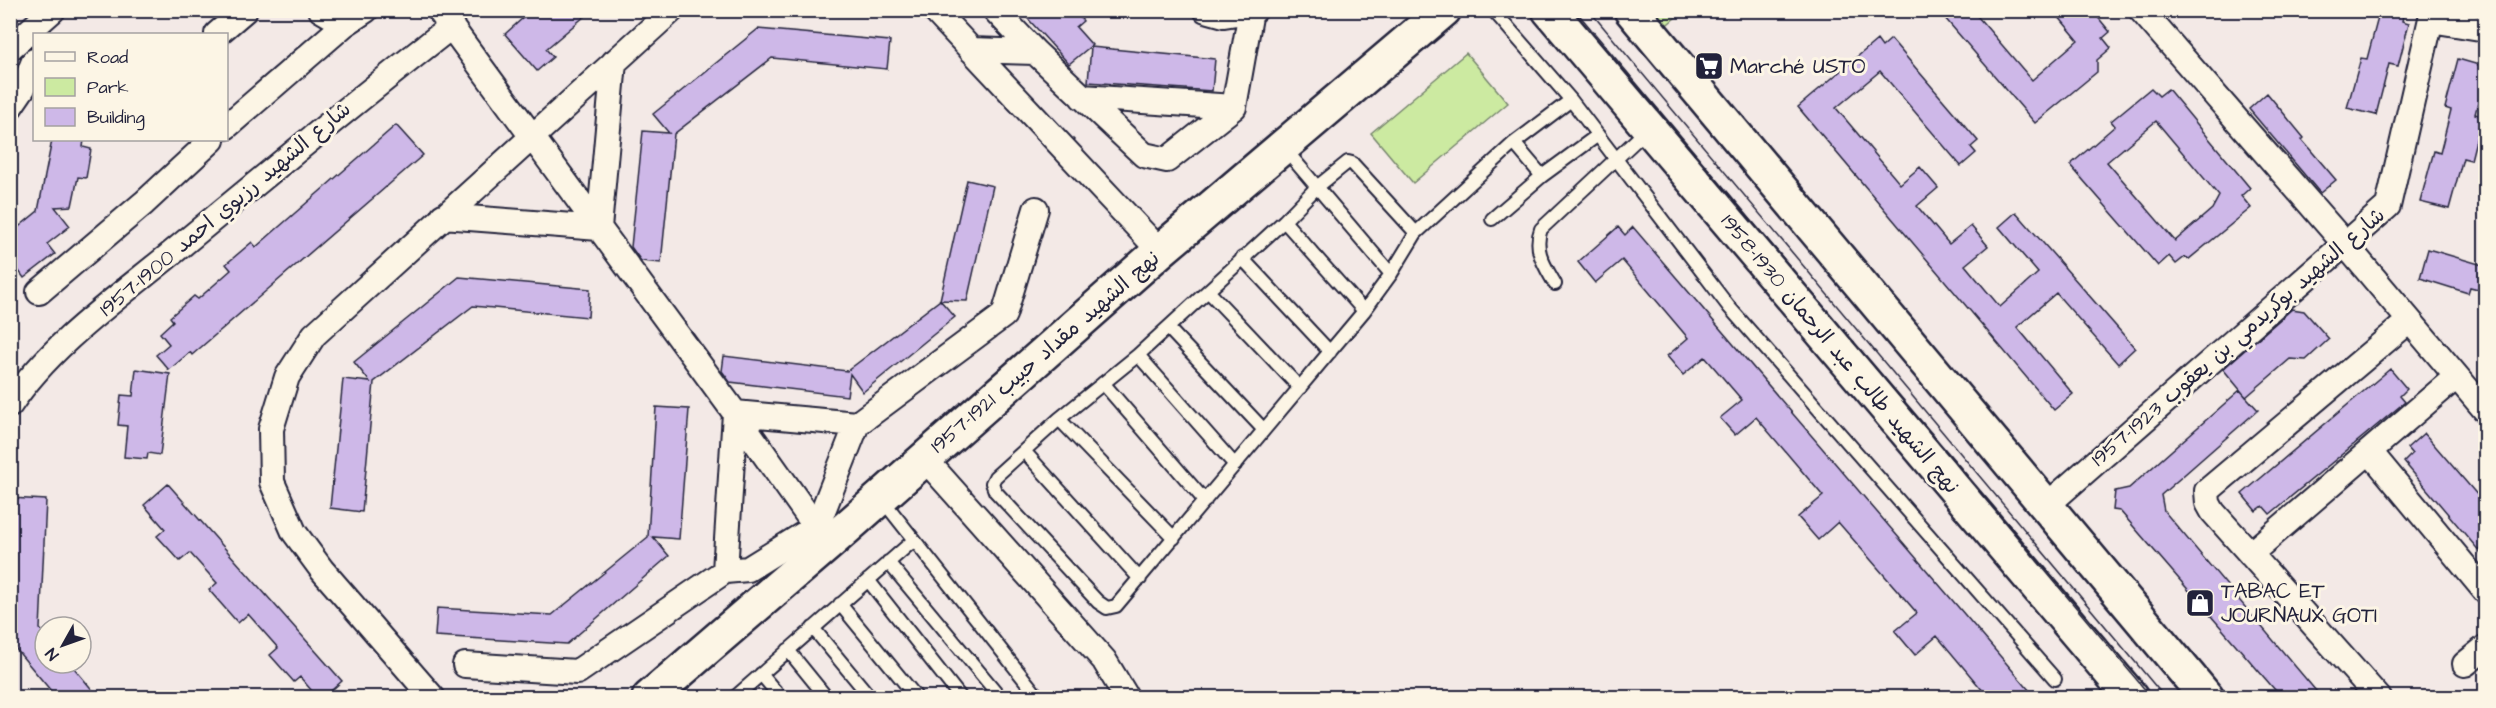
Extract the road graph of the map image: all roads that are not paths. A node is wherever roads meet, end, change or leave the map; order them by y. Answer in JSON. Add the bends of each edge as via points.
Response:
{"nodes":[{"id":1,"x":54,"y":10,"type":"edge"},
{"id":2,"x":245,"y":10,"type":"edge"},
{"id":3,"x":321,"y":10,"type":"edge"},
{"id":4,"x":366,"y":10,"type":"edge"},
{"id":5,"x":672,"y":10,"type":"edge"},
{"id":6,"x":934,"y":10,"type":"edge"},
{"id":7,"x":995,"y":10,"type":"edge"},
{"id":8,"x":1206,"y":10,"type":"edge"},
{"id":9,"x":1444,"y":10,"type":"edge"},
{"id":10,"x":1493,"y":10,"type":"edge"},
{"id":11,"x":1549,"y":10,"type":"edge"},
{"id":12,"x":1631,"y":10,"type":"edge"},
{"id":13,"x":2141,"y":10,"type":"edge"},
{"id":14,"x":1253,"y":11,"type":"edge"},
{"id":15,"x":2432,"y":15,"type":"edge"},
{"id":16,"x":446,"y":18,"type":"edge"},
{"id":17,"x":345,"y":24,"type":"junction"},
{"id":18,"x":2486,"y":29,"type":"edge"},
{"id":19,"x":45,"y":33,"type":"edge"},
{"id":20,"x":219,"y":33,"type":"edge"},
{"id":21,"x":10,"y":48,"type":"edge"},
{"id":22,"x":971,"y":50,"type":"junction"},
{"id":23,"x":1035,"y":52,"type":"junction"},
{"id":24,"x":614,"y":62,"type":"junction"},
{"id":25,"x":33,"y":63,"type":"edge"},
{"id":26,"x":1082,"y":97,"type":"junction"},
{"id":27,"x":1571,"y":100,"type":"junction"},
{"id":28,"x":10,"y":107,"type":"edge"},
{"id":29,"x":1234,"y":107,"type":"junction"},
{"id":30,"x":230,"y":116,"type":"edge"},
{"id":31,"x":1649,"y":128,"type":"junction"},
{"id":32,"x":531,"y":135,"type":"junction"},
{"id":33,"x":1598,"y":135,"type":"junction"},
{"id":34,"x":211,"y":141,"type":"edge"},
{"id":35,"x":1514,"y":143,"type":"junction"},
{"id":36,"x":1282,"y":147,"type":"junction"},
{"id":37,"x":1616,"y":159,"type":"junction"},
{"id":38,"x":1542,"y":176,"type":"junction"},
{"id":39,"x":1317,"y":187,"type":"junction"},
{"id":40,"x":1036,"y":209,"type":"dead end"},
{"id":41,"x":443,"y":216,"type":"junction"},
{"id":42,"x":1492,"y":219,"type":"dead end"},
{"id":43,"x":1284,"y":221,"type":"junction"},
{"id":44,"x":599,"y":228,"type":"junction"},
{"id":45,"x":1416,"y":233,"type":"junction"},
{"id":46,"x":2344,"y":244,"type":"junction"},
{"id":47,"x":1160,"y":251,"type":"junction"},
{"id":48,"x":1242,"y":258,"type":"junction"},
{"id":49,"x":1391,"y":274,"type":"junction"},
{"id":50,"x":1555,"y":284,"type":"dead end"},
{"id":51,"x":1208,"y":291,"type":"junction"},
{"id":52,"x":39,"y":292,"type":"dead end"},
{"id":53,"x":1364,"y":311,"type":"junction"},
{"id":54,"x":2409,"y":321,"type":"junction"},
{"id":55,"x":1168,"y":328,"type":"junction"},
{"id":56,"x":1330,"y":352,"type":"junction"},
{"id":57,"x":1138,"y":355,"type":"junction"},
{"id":58,"x":2456,"y":377,"type":"junction"},
{"id":59,"x":1103,"y":383,"type":"junction"},
{"id":60,"x":1300,"y":388,"type":"junction"},
{"id":61,"x":10,"y":405,"type":"edge"},
{"id":62,"x":2486,"y":411,"type":"edge"},
{"id":63,"x":735,"y":412,"type":"junction"},
{"id":64,"x":1059,"y":419,"type":"junction"},
{"id":65,"x":857,"y":424,"type":"junction"},
{"id":66,"x":1264,"y":430,"type":"junction"},
{"id":67,"x":1024,"y":451,"type":"junction"},
{"id":68,"x":2370,"y":452,"type":"junction"},
{"id":69,"x":924,"y":458,"type":"junction"},
{"id":70,"x":1235,"y":465,"type":"junction"},
{"id":71,"x":880,"y":497,"type":"junction"},
{"id":72,"x":1205,"y":501,"type":"junction"},
{"id":73,"x":2046,"y":506,"type":"junction"},
{"id":74,"x":822,"y":535,"type":"junction"},
{"id":75,"x":1174,"y":538,"type":"junction"},
{"id":76,"x":914,"y":540,"type":"junction"},
{"id":77,"x":2250,"y":554,"type":"junction"},
{"id":78,"x":888,"y":562,"type":"junction"},
{"id":79,"x":725,"y":571,"type":"junction"},
{"id":80,"x":1140,"y":579,"type":"junction"},
{"id":81,"x":868,"y":580,"type":"junction"},
{"id":82,"x":2486,"y":592,"type":"edge"},
{"id":83,"x":840,"y":604,"type":"junction"},
{"id":84,"x":813,"y":628,"type":"junction"},
{"id":85,"x":2486,"y":647,"type":"edge"},
{"id":86,"x":788,"y":650,"type":"junction"},
{"id":87,"x":2465,"y":664,"type":"dead end"},
{"id":88,"x":465,"y":665,"type":"dead end"},
{"id":89,"x":761,"y":674,"type":"junction"},
{"id":90,"x":2055,"y":679,"type":"dead end"},
{"id":91,"x":736,"y":697,"type":"edge"},
{"id":92,"x":433,"y":698,"type":"edge"},
{"id":93,"x":650,"y":698,"type":"edge"},
{"id":94,"x":781,"y":698,"type":"edge"},
{"id":95,"x":827,"y":698,"type":"edge"},
{"id":96,"x":871,"y":698,"type":"edge"},
{"id":97,"x":917,"y":698,"type":"edge"},
{"id":98,"x":961,"y":698,"type":"edge"},
{"id":99,"x":1001,"y":698,"type":"edge"},
{"id":100,"x":1039,"y":698,"type":"edge"},
{"id":101,"x":1127,"y":698,"type":"edge"},
{"id":102,"x":2132,"y":698,"type":"edge"},
{"id":103,"x":2207,"y":698,"type":"edge"},
{"id":104,"x":2379,"y":698,"type":"edge"}],
"edges":[{"from":1,"to":19,"type":"street"},
{"from":1,"to":21,"type":"street"},
{"from":2,"to":20,"type":"street"},
{"from":3,"to":17,"type":"street"},
{"from":4,"to":17,"type":"street"},
{"from":5,"to":24,"type":"street"},
{"from":6,"to":22,"type":"street"},
{"from":7,"to":23,"type":"street"},
{"from":8,"to":14,"type":"street","via":[[1224,15]]},
{"from":9,"to":36,"type":"main road","name":"نهج الشهيد مقداد حبيب 1921-1957"},
{"from":10,"to":27,"type":"lane"},
{"from":11,"to":31,"type":"main road","name":"نهج الشهيد طالب عبد الرحمان 1930-1958"},
{"from":12,"to":73,"type":"main road"},
{"from":13,"to":46,"type":"street"},
{"from":14,"to":29,"type":"street"},
{"from":15,"to":18,"type":"street"},
{"from":15,"to":46,"type":"street","name":"شارع الشهيد بوكريدمي بن يعقوب 1923-1957","via":[[2388,206]]},
{"from":16,"to":32,"type":"street"},
{"from":16,"to":61,"type":"street","name":"شارع الشهيد رزيوي احمد 1900-1957","via":[[349,106],[88,323],[27,380]]},
{"from":17,"to":30,"type":"street"},
{"from":22,"to":23,"type":"street"},
{"from":22,"to":47,"type":"street"},
{"from":23,"to":26,"type":"street"},
{"from":24,"to":32,"type":"street"},
{"from":24,"to":44,"type":"street"},
{"from":25,"to":28,"type":"street"},
{"from":26,"to":29,"type":"street"},
{"from":26,"to":29,"type":"street","via":[[1144,155],[1167,160]]},
{"from":27,"to":33,"type":"lane"},
{"from":27,"to":35,"type":"lane"},
{"from":31,"to":37,"type":"lane"},
{"from":31,"to":102,"type":"main road","name":"نهج الشهيد طالب عبد الرحمان 1930-1958"},
{"from":32,"to":41,"type":"street"},
{"from":32,"to":44,"type":"street"},
{"from":33,"to":37,"type":"lane"},
{"from":33,"to":38,"type":"lane"},
{"from":34,"to":52,"type":"street"},
{"from":35,"to":38,"type":"lane"},
{"from":35,"to":45,"type":"lane"},
{"from":36,"to":39,"type":"lane"},
{"from":36,"to":47,"type":"main road","name":"نهج الشهيد مقداد حبيب 1921-1957"},
{"from":37,"to":50,"type":"lane","via":[[1541,229],[1538,252]]},
{"from":37,"to":90,"type":"lane","via":[[1729,307]]},
{"from":38,"to":42,"type":"lane"},
{"from":39,"to":43,"type":"lane"},
{"from":39,"to":45,"type":"lane","via":[[1348,162]]},
{"from":39,"to":49,"type":"lane"},
{"from":40,"to":65,"type":"street","via":[[1004,315]]},
{"from":41,"to":44,"type":"street"},
{"from":41,"to":92,"type":"street","via":[[314,335],[287,377],[271,429],[272,482],[294,532]]},
{"from":43,"to":48,"type":"lane"},
{"from":43,"to":53,"type":"lane"},
{"from":44,"to":63,"type":"street"},
{"from":45,"to":49,"type":"lane"},
{"from":46,"to":54,"type":"street"},
{"from":46,"to":73,"type":"street","name":"شارع الشهيد بوكريدمي بن يعقوب 1923-1957"},
{"from":47,"to":69,"type":"main road","name":"نهج الشهيد مقداد حبيب 1921-1957"},
{"from":48,"to":51,"type":"lane"},
{"from":48,"to":56,"type":"lane"},
{"from":49,"to":53,"type":"lane"},
{"from":51,"to":55,"type":"lane"},
{"from":51,"to":60,"type":"lane"},
{"from":53,"to":56,"type":"lane"},
{"from":54,"to":58,"type":"street"},
{"from":54,"to":77,"type":"street","via":[[2207,491],[2213,512]]},
{"from":55,"to":57,"type":"lane"},
{"from":55,"to":66,"type":"lane"},
{"from":56,"to":60,"type":"lane"},
{"from":57,"to":59,"type":"lane"},
{"from":57,"to":70,"type":"lane"},
{"from":58,"to":62,"type":"street"},
{"from":58,"to":68,"type":"street"},
{"from":59,"to":64,"type":"lane"},
{"from":59,"to":72,"type":"lane"},
{"from":60,"to":66,"type":"lane"},
{"from":63,"to":65,"type":"street"},
{"from":63,"to":74,"type":"street"},
{"from":63,"to":79,"type":"street"},
{"from":64,"to":67,"type":"lane"},
{"from":64,"to":75,"type":"lane"},
{"from":65,"to":74,"type":"street"},
{"from":66,"to":70,"type":"lane"},
{"from":67,"to":80,"type":"lane"},
{"from":67,"to":80,"type":"lane","via":[[995,477],[995,491],[1107,608],[1116,606]]},
{"from":68,"to":77,"type":"street"},
{"from":68,"to":82,"type":"street"},
{"from":69,"to":71,"type":"main road","name":"نهج الشهيد مقداد حبيب 1921-1957"},
{"from":69,"to":101,"type":"street","via":[[1104,660]]},
{"from":70,"to":72,"type":"lane"},
{"from":71,"to":74,"type":"main road","name":"نهج الشهيد مقداد حبيب 1921-1957"},
{"from":71,"to":76,"type":"lane"},
{"from":72,"to":75,"type":"lane"},
{"from":73,"to":103,"type":"main road"},
{"from":74,"to":79,"type":"street","via":[[748,569]]},
{"from":74,"to":93,"type":"main road","name":"نهج الشهيد مقداد حبيب 1921-1957"},
{"from":75,"to":80,"type":"lane"},
{"from":76,"to":78,"type":"lane"},
{"from":76,"to":100,"type":"lane"},
{"from":77,"to":104,"type":"street"},
{"from":78,"to":81,"type":"lane"},
{"from":78,"to":99,"type":"lane"},
{"from":79,"to":88,"type":"street","via":[[577,672]]},
{"from":81,"to":83,"type":"lane"},
{"from":81,"to":98,"type":"lane"},
{"from":83,"to":84,"type":"lane"},
{"from":83,"to":97,"type":"lane"},
{"from":84,"to":86,"type":"lane"},
{"from":84,"to":96,"type":"lane"},
{"from":85,"to":87,"type":"street"},
{"from":86,"to":89,"type":"lane"},
{"from":86,"to":95,"type":"lane"},
{"from":89,"to":91,"type":"lane"},
{"from":89,"to":94,"type":"lane"}]}
